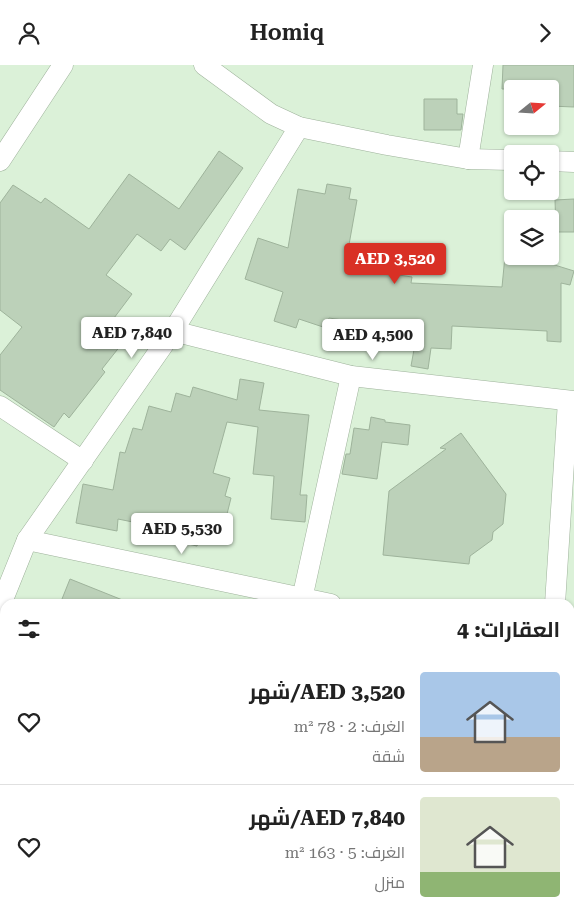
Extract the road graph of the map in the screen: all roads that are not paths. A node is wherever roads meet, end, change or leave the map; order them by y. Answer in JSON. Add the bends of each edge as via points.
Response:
{"nodes":[{"id":1,"x":63,"y":65,"type":"edge"},
{"id":2,"x":204,"y":65,"type":"edge"},
{"id":3,"x":483,"y":65,"type":"edge"},
{"id":4,"x":299,"y":127,"type":"junction"},
{"id":5,"x":468,"y":159,"type":"junction"},
{"id":6,"x":504,"y":160,"type":"edge"},
{"id":7,"x":0,"y":161,"type":"edge"},
{"id":8,"x":559,"y":161,"type":"edge"},
{"id":9,"x":574,"y":162,"type":"edge"},
{"id":10,"x":173,"y":331,"type":"junction"},
{"id":11,"x":350,"y":375,"type":"junction"},
{"id":12,"x":571,"y":401,"type":"edge"},
{"id":13,"x":0,"y":406,"type":"edge"},
{"id":14,"x":83,"y":461,"type":"junction"},
{"id":15,"x":28,"y":540,"type":"junction"},
{"id":16,"x":3,"y":599,"type":"edge"},
{"id":17,"x":302,"y":599,"type":"joint"},
{"id":18,"x":555,"y":599,"type":"edge"}],
"edges":[{"from":1,"to":7,"type":"street"},
{"from":2,"to":4,"type":"street","via":[[271,114]]},
{"from":3,"to":5,"type":"street"},
{"from":4,"to":5,"type":"street"},
{"from":4,"to":10,"type":"street"},
{"from":5,"to":6,"type":"street"},
{"from":8,"to":9,"type":"street"},
{"from":10,"to":11,"type":"street"},
{"from":10,"to":14,"type":"street"},
{"from":11,"to":12,"type":"street"},
{"from":11,"to":17,"type":"street"},
{"from":12,"to":18,"type":"street"},
{"from":13,"to":14,"type":"street"},
{"from":14,"to":15,"type":"street"},
{"from":15,"to":16,"type":"street"},
{"from":15,"to":17,"type":"street"}]}
